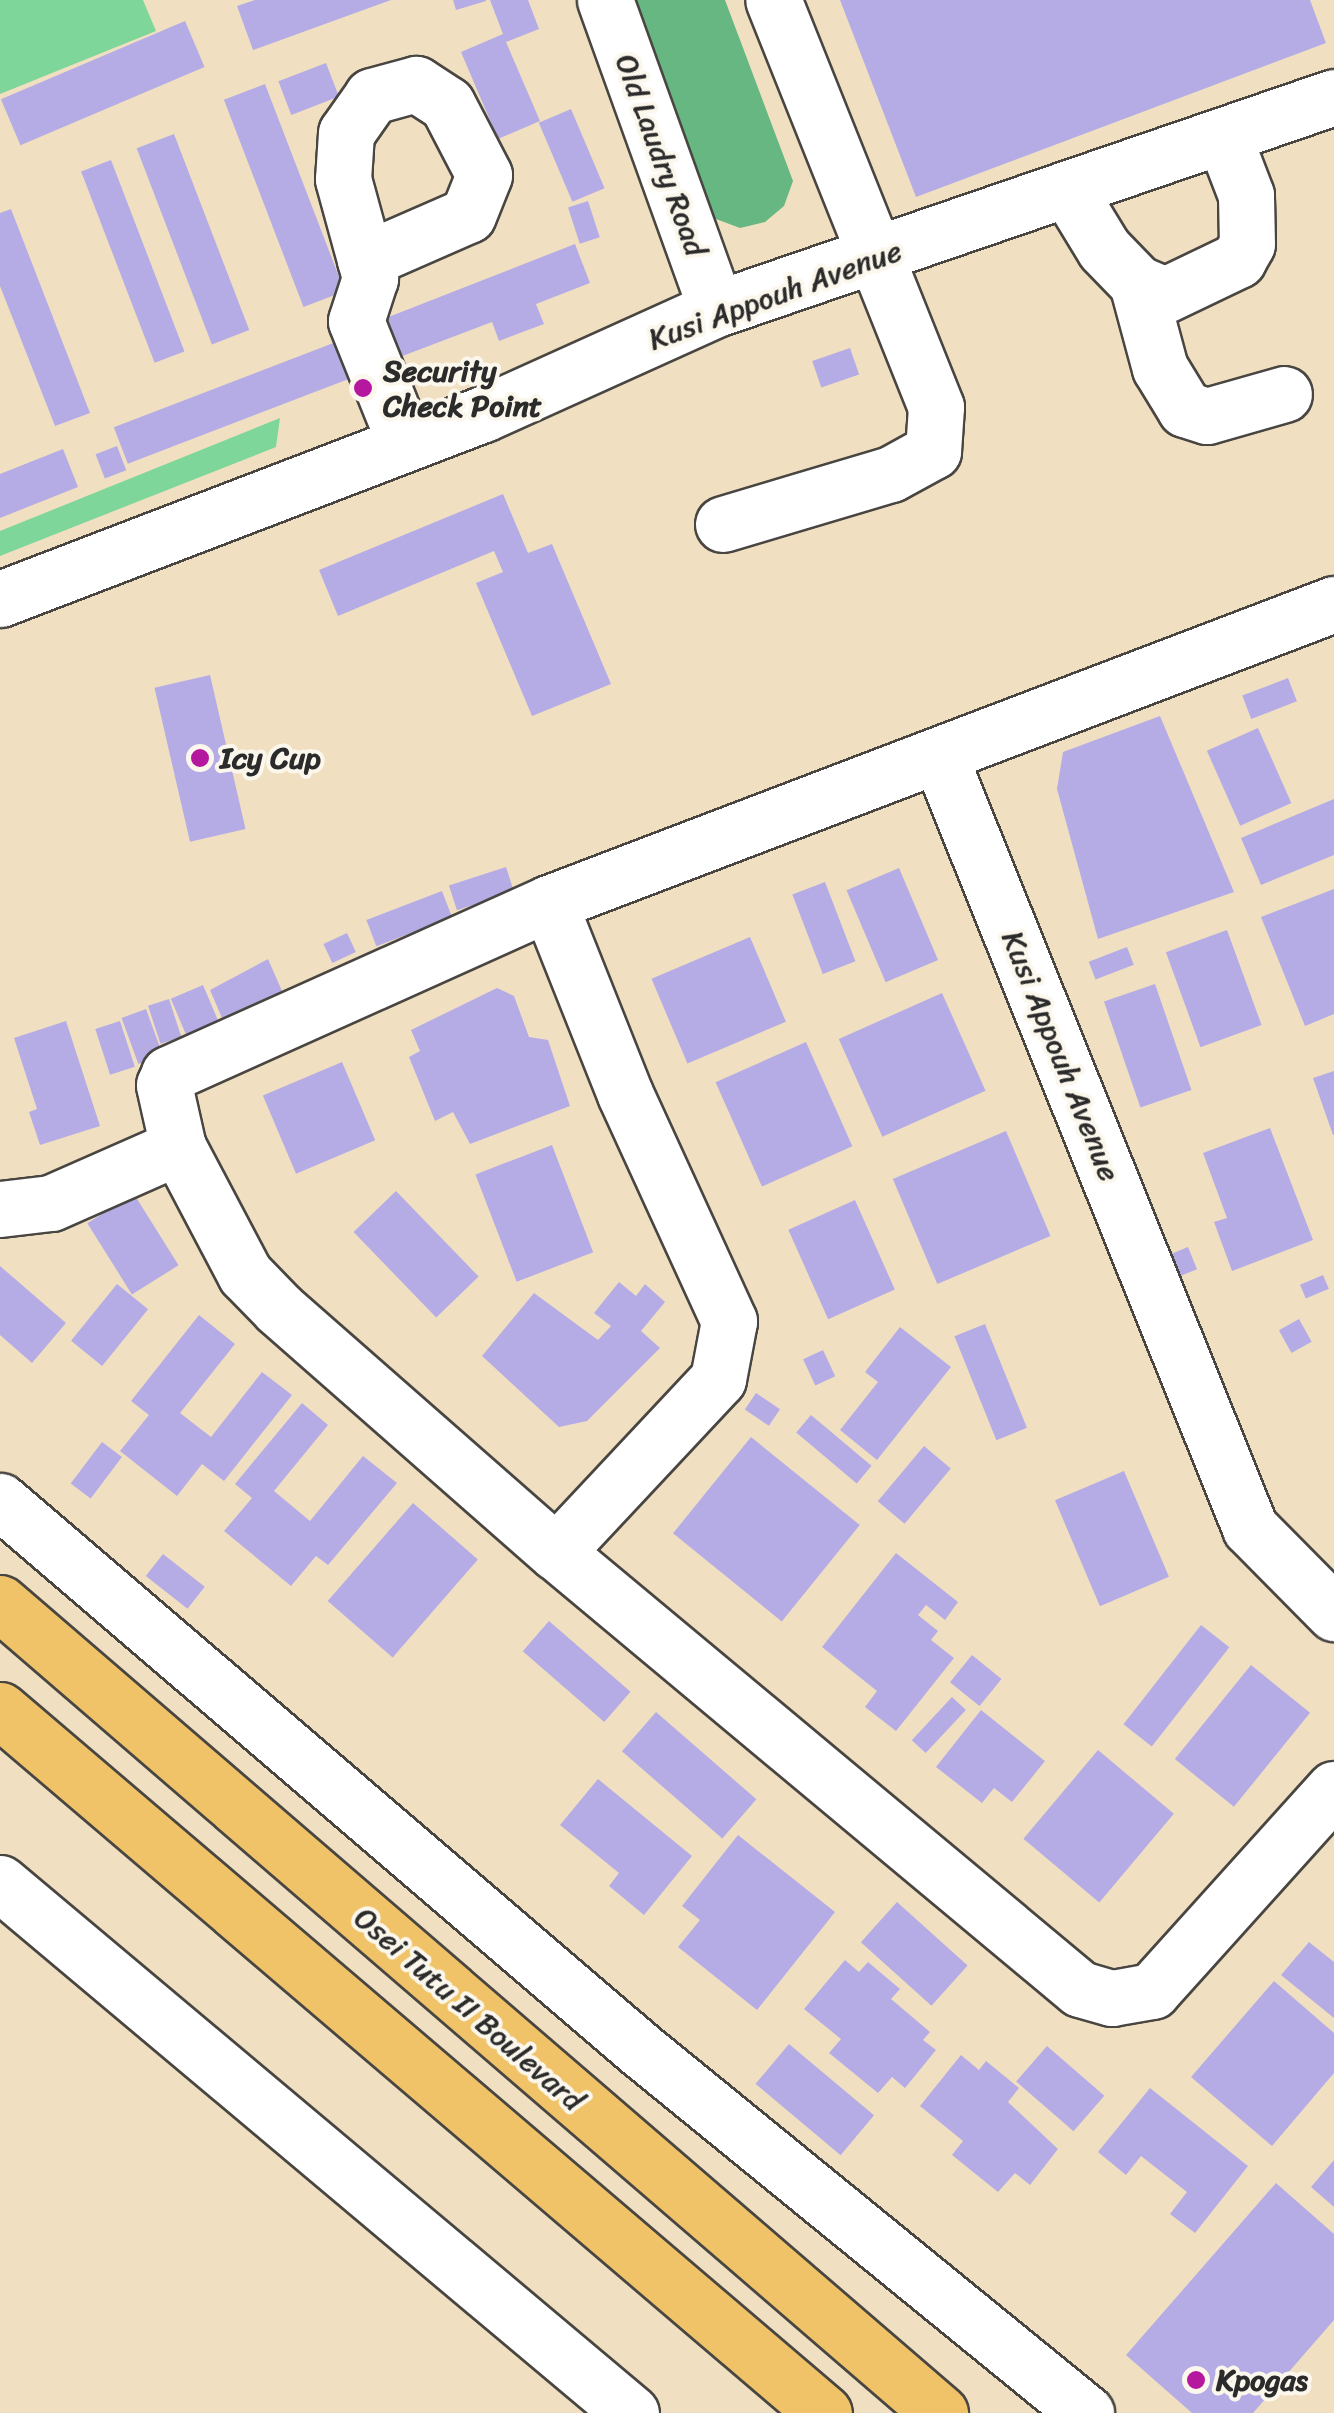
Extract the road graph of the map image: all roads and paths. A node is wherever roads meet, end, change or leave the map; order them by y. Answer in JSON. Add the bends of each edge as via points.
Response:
{"nodes":[{"id":1,"x":606,"y":0,"type":"edge"},
{"id":2,"x":772,"y":0,"type":"edge"},
{"id":3,"x":1334,"y":97,"type":"edge"},
{"id":4,"x":1224,"y":136,"type":"junction"},
{"id":5,"x":1068,"y":190,"type":"junction"},
{"id":6,"x":880,"y":257,"type":"junction"},
{"id":7,"x":365,"y":260,"type":"dead end"},
{"id":8,"x":1136,"y":282,"type":"junction"},
{"id":9,"x":716,"y":309,"type":"junction"},
{"id":10,"x":1284,"y":394,"type":"dead end"},
{"id":11,"x":405,"y":443,"type":"junction"},
{"id":12,"x":723,"y":524,"type":"dead end"},
{"id":13,"x":0,"y":599,"type":"edge"},
{"id":14,"x":1334,"y":604,"type":"edge"},
{"id":15,"x":939,"y":755,"type":"junction"},
{"id":16,"x":549,"y":903,"type":"junction"},
{"id":17,"x":178,"y":1147,"type":"junction"},
{"id":18,"x":0,"y":1209,"type":"edge"},
{"id":19,"x":0,"y":1501,"type":"edge"},
{"id":20,"x":556,"y":1552,"type":"junction"},
{"id":21,"x":0,"y":1602,"type":"edge"},
{"id":22,"x":1334,"y":1614,"type":"edge"},
{"id":23,"x":0,"y":1710,"type":"edge"},
{"id":24,"x":1334,"y":1789,"type":"edge"},
{"id":25,"x":0,"y":1883,"type":"edge"},
{"id":26,"x":631,"y":2413,"type":"edge"},
{"id":27,"x":824,"y":2413,"type":"edge"},
{"id":28,"x":940,"y":2413,"type":"edge"},
{"id":29,"x":1086,"y":2413,"type":"edge"}],
"edges":[{"from":1,"to":9,"type":"street","name":"Old Laudry Road"},
{"from":2,"to":6,"type":"street"},
{"from":3,"to":4,"type":"street","name":"Kusi Appouh Avenue"},
{"from":4,"to":5,"type":"street","name":"Kusi Appouh Avenue"},
{"from":4,"to":8,"type":"street","via":[[1251,219],[1238,260],[1165,295]]},
{"from":5,"to":6,"type":"street","name":"Kusi Appouh Avenue"},
{"from":5,"to":8,"type":"street","via":[[1104,249]]},
{"from":6,"to":9,"type":"street","name":"Kusi Appouh Avenue"},
{"from":6,"to":12,"type":"street","via":[[936,407],[933,451],[890,474]]},
{"from":7,"to":11,"type":"street","via":[[370,278],[356,322]]},
{"from":8,"to":10,"type":"street","via":[[1160,368],[1185,409],[1207,416]]},
{"from":9,"to":11,"type":"street","name":"Kusi Appouh Avenue"},
{"from":11,"to":13,"type":"street","name":"Kusi Appouh Avenue"},
{"from":14,"to":15,"type":"street"},
{"from":15,"to":16,"type":"street"},
{"from":15,"to":22,"type":"street","name":"Kusi Appouh Avenue","via":[[1250,1528]]},
{"from":16,"to":17,"type":"street","via":[[169,1074],[164,1085]]},
{"from":16,"to":20,"type":"street","via":[[625,1094],[728,1320],[718,1379]]},
{"from":17,"to":18,"type":"street","via":[[51,1203]]},
{"from":17,"to":20,"type":"street","via":[[246,1274]]},
{"from":19,"to":29,"type":"street","via":[[642,2051]]},
{"from":20,"to":24,"type":"street","via":[[1080,1988],[1112,1998],[1152,1991]]},
{"from":21,"to":28,"type":"highway","name":"Osei Tutu II Boulevard"},
{"from":23,"to":27,"type":"highway"},
{"from":25,"to":26,"type":"street"}]}
